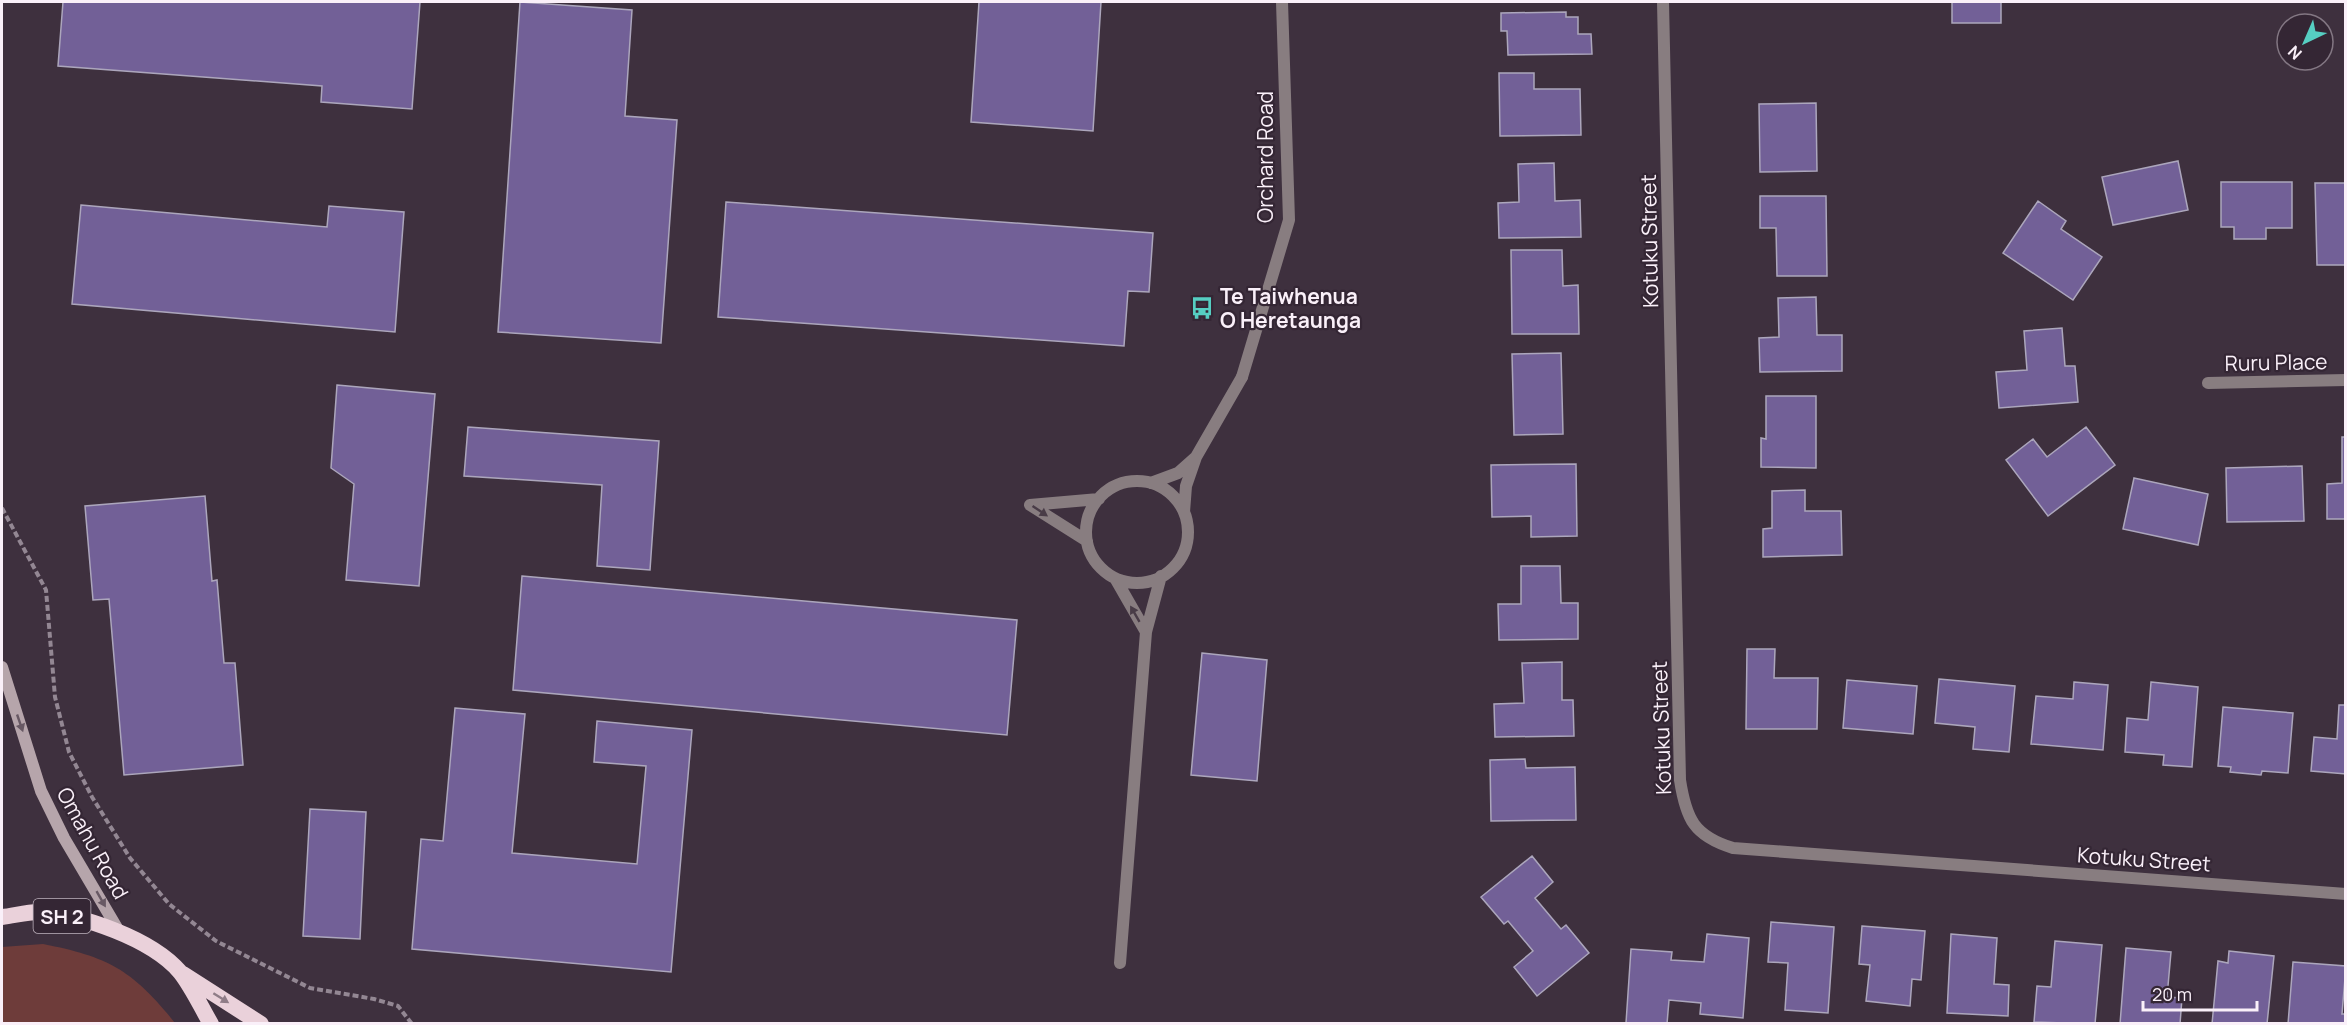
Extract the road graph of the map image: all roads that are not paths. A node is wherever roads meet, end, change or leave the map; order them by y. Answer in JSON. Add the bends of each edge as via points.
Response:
{"nodes":[{"id":1,"x":1282,"y":2,"type":"edge"},
{"id":2,"x":1663,"y":2,"type":"edge"},
{"id":3,"x":2346,"y":380,"type":"edge"},
{"id":4,"x":2208,"y":383,"type":"dead end"},
{"id":5,"x":1196,"y":457,"type":"junction"},
{"id":6,"x":1151,"y":483,"type":"junction"},
{"id":7,"x":1099,"y":499,"type":"junction"},
{"id":8,"x":1184,"y":514,"type":"junction"},
{"id":9,"x":1087,"y":541,"type":"junction"},
{"id":10,"x":1161,"y":576,"type":"junction"},
{"id":11,"x":1115,"y":578,"type":"junction"},
{"id":12,"x":1146,"y":633,"type":"junction"},
{"id":13,"x":2,"y":667,"type":"edge"},
{"id":14,"x":2346,"y":894,"type":"edge"},
{"id":15,"x":2,"y":917,"type":"edge"},
{"id":16,"x":120,"y":933,"type":"junction"},
{"id":17,"x":1120,"y":963,"type":"dead end"},
{"id":18,"x":180,"y":972,"type":"junction"},
{"id":19,"x":211,"y":1023,"type":"edge"},
{"id":20,"x":261,"y":1023,"type":"edge"}],
"edges":[{"from":1,"to":5,"type":"street","name":"Orchard Road","via":[[1289,220],[1242,377]]},
{"from":2,"to":14,"type":"street","name":"Kotuku Street","via":[[1680,780],[1684,804],[1695,828],[1713,842],[1733,848]]},
{"from":3,"to":4,"type":"street","name":"Ruru Place"},
{"from":5,"to":6,"type":"street","via":[[1178,473]]},
{"from":5,"to":8,"type":"street","via":[[1186,486]]},
{"from":6,"to":7,"type":"street","via":[[1121,483]]},
{"from":6,"to":8,"type":"street","via":[[1171,493]]},
{"from":7,"to":9,"type":"street","via":[[1087,519]]},
{"from":7,"to":9,"type":"street","one_way":true,"via":[[1030,505]]},
{"from":8,"to":10,"type":"street","via":[[1188,537],[1183,552]]},
{"from":9,"to":11,"type":"street","via":[[1101,568]]},
{"from":10,"to":11,"type":"street","via":[[1146,582]]},
{"from":10,"to":12,"type":"street"},
{"from":12,"to":11,"type":"street","one_way":true},
{"from":12,"to":17,"type":"street"},
{"from":13,"to":16,"type":"main road","name":"Omahu Road","one_way":true,"via":[[41,790],[64,838]]},
{"from":15,"to":16,"type":"highway","number":"SH 2","via":[[37,912],[82,918]]},
{"from":16,"to":18,"type":"highway","number":"SH 2","via":[[149,948]]},
{"from":18,"to":19,"type":"highway"},
{"from":18,"to":20,"type":"highway","number":"SH 2","one_way":true}]}
